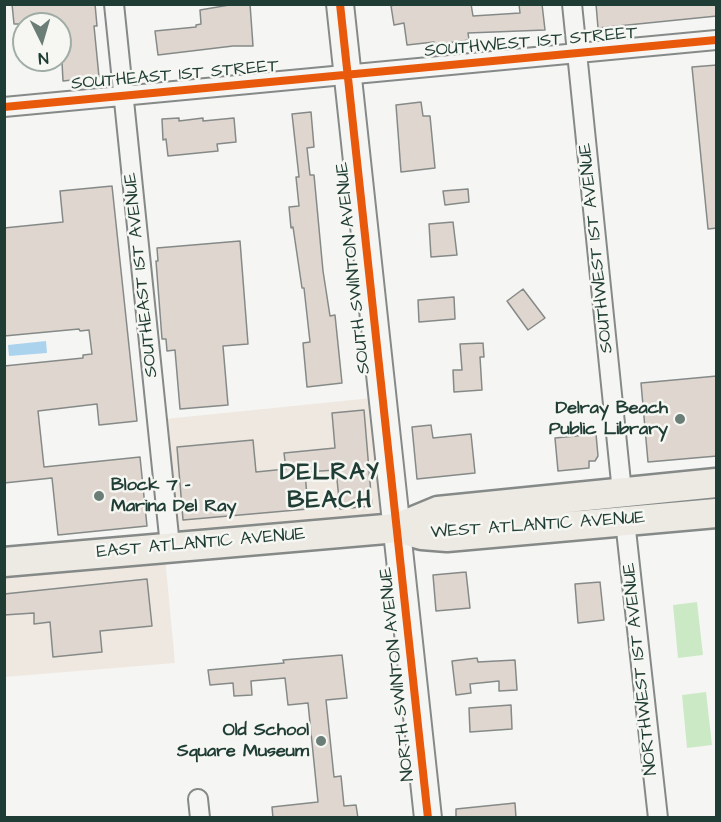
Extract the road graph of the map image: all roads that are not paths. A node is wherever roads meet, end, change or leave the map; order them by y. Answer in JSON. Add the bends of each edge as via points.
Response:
{"nodes":[{"id":1,"x":114,"y":4,"type":"edge"},
{"id":2,"x":340,"y":4,"type":"edge"},
{"id":3,"x":572,"y":4,"type":"edge"},
{"id":4,"x":717,"y":40,"type":"edge"},
{"id":5,"x":577,"y":54,"type":"junction"},
{"id":6,"x":348,"y":75,"type":"junction"},
{"id":7,"x":123,"y":95,"type":"junction"},
{"id":8,"x":4,"y":107,"type":"edge"},
{"id":9,"x":717,"y":483,"type":"edge"},
{"id":10,"x":657,"y":489,"type":"junction"},
{"id":11,"x":622,"y":492,"type":"junction"},
{"id":12,"x":717,"y":513,"type":"edge"},
{"id":13,"x":625,"y":521,"type":"junction"},
{"id":14,"x":584,"y":523,"type":"junction"},
{"id":15,"x":397,"y":528,"type":"junction"},
{"id":16,"x":170,"y":546,"type":"junction"},
{"id":17,"x":4,"y":562,"type":"edge"},
{"id":18,"x":198,"y":799,"type":"dead end"},
{"id":19,"x":200,"y":818,"type":"edge"},
{"id":20,"x":428,"y":818,"type":"edge"},
{"id":21,"x":658,"y":818,"type":"edge"}],
"edges":[{"from":1,"to":7,"type":"street","name":"SOUTHEAST 1ST AVENUE"},
{"from":2,"to":6,"type":"street","name":"SOUTH SWINTON AVENUE"},
{"from":3,"to":5,"type":"street","name":"SOUTHWEST 1ST AVENUE"},
{"from":4,"to":5,"type":"street","name":"SOUTHWEST 1ST STREET"},
{"from":5,"to":6,"type":"street","name":"SOUTHWEST 1ST STREET"},
{"from":5,"to":11,"type":"street","name":"SOUTHWEST 1ST AVENUE"},
{"from":6,"to":7,"type":"street","name":"SOUTHEAST 1ST STREET"},
{"from":6,"to":15,"type":"street","name":"SOUTH SWINTON AVENUE"},
{"from":7,"to":8,"type":"street","name":"SOUTHEAST 1ST STREET"},
{"from":7,"to":16,"type":"street","name":"SOUTHEAST 1ST AVENUE"},
{"from":9,"to":10,"type":"main road","name":"WEST ATLANTIC AVENUE"},
{"from":10,"to":11,"type":"main road","name":"WEST ATLANTIC AVENUE"},
{"from":10,"to":13,"type":"main road"},
{"from":11,"to":14,"type":"main road"},
{"from":11,"to":15,"type":"main road","name":"WEST ATLANTIC AVENUE","via":[[438,512]]},
{"from":12,"to":13,"type":"main road","name":"WEST ATLANTIC AVENUE"},
{"from":13,"to":14,"type":"main road","name":"WEST ATLANTIC AVENUE"},
{"from":13,"to":21,"type":"street","name":"NORTHWEST 1ST AVENUE"},
{"from":14,"to":15,"type":"main road","name":"WEST ATLANTIC AVENUE","via":[[447,537]]},
{"from":15,"to":16,"type":"main road","name":"EAST ATLANTIC AVENUE"},
{"from":15,"to":20,"type":"street","name":"NORTH SWINTON AVENUE"},
{"from":16,"to":17,"type":"main road","name":"EAST ATLANTIC AVENUE"},
{"from":18,"to":19,"type":"street"}]}
